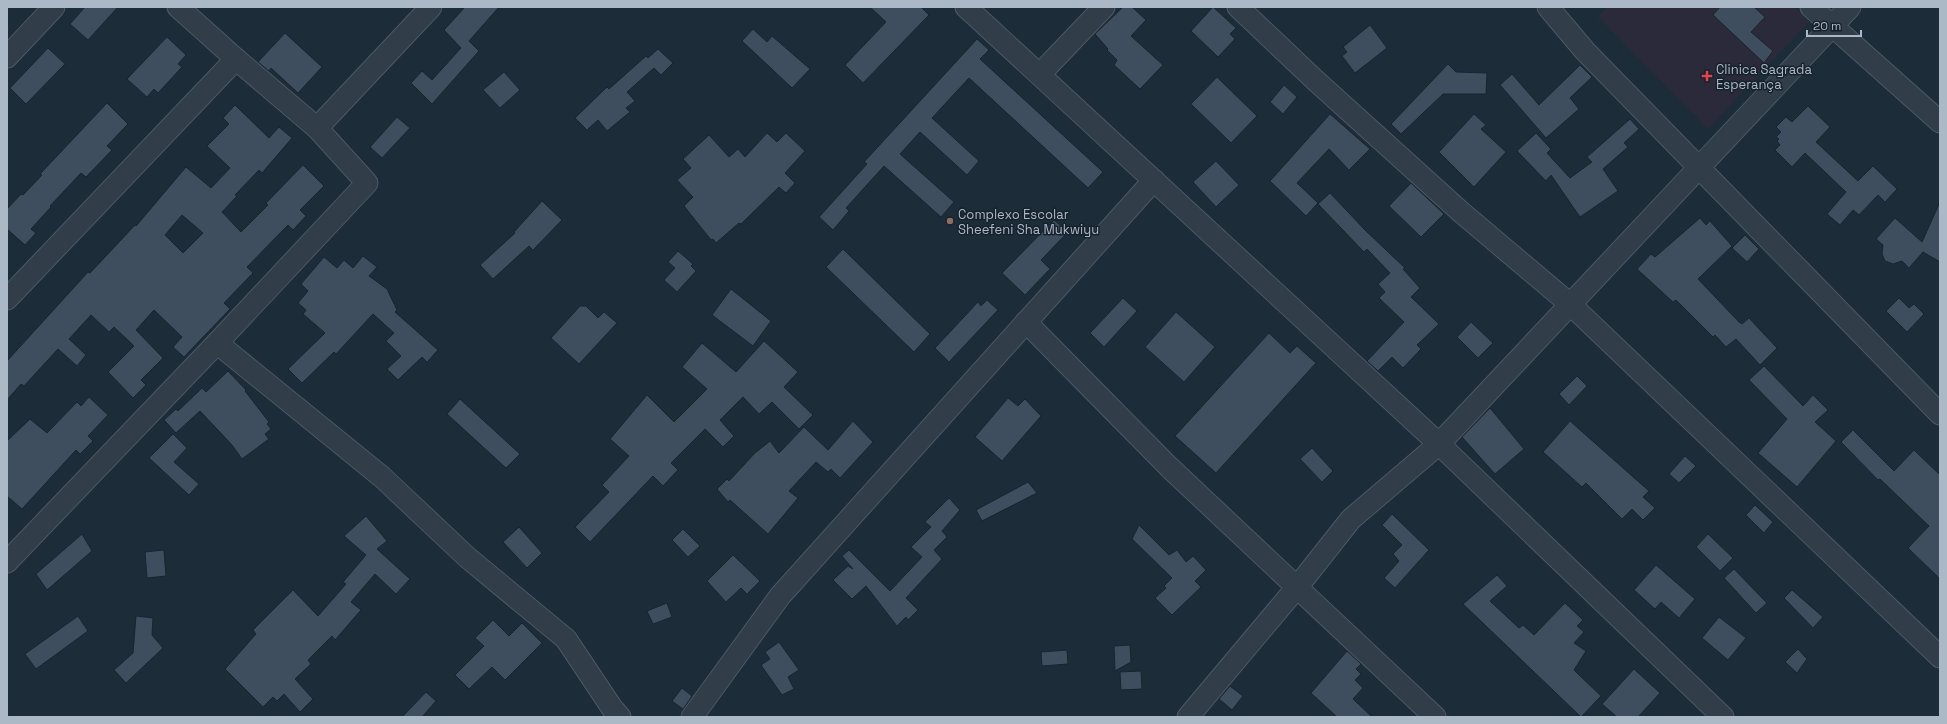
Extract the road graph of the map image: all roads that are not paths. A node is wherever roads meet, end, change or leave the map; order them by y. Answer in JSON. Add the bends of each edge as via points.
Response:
{"nodes":[{"id":1,"x":54,"y":7,"type":"edge"},
{"id":2,"x":178,"y":7,"type":"edge"},
{"id":3,"x":431,"y":7,"type":"edge"},
{"id":4,"x":966,"y":7,"type":"edge"},
{"id":5,"x":1104,"y":7,"type":"edge"},
{"id":6,"x":1238,"y":7,"type":"edge"},
{"id":7,"x":1548,"y":7,"type":"edge"},
{"id":8,"x":1811,"y":7,"type":"edge"},
{"id":9,"x":1850,"y":7,"type":"edge"},
{"id":10,"x":1831,"y":27,"type":"junction"},
{"id":11,"x":7,"y":57,"type":"edge"},
{"id":12,"x":236,"y":59,"type":"junction"},
{"id":13,"x":1040,"y":74,"type":"junction"},
{"id":14,"x":1940,"y":122,"type":"edge"},
{"id":15,"x":317,"y":128,"type":"junction"},
{"id":16,"x":1699,"y":168,"type":"junction"},
{"id":17,"x":1154,"y":180,"type":"junction"},
{"id":18,"x":7,"y":299,"type":"edge"},
{"id":19,"x":1571,"y":305,"type":"junction"},
{"id":20,"x":1026,"y":322,"type":"junction"},
{"id":21,"x":217,"y":343,"type":"junction"},
{"id":22,"x":1940,"y":414,"type":"edge"},
{"id":23,"x":1439,"y":444,"type":"junction"},
{"id":24,"x":7,"y":562,"type":"edge"},
{"id":25,"x":1298,"y":586,"type":"junction"},
{"id":26,"x":1940,"y":656,"type":"edge"},
{"id":27,"x":620,"y":717,"type":"edge"},
{"id":28,"x":692,"y":717,"type":"edge"},
{"id":29,"x":1188,"y":717,"type":"edge"},
{"id":30,"x":1435,"y":717,"type":"edge"},
{"id":31,"x":1723,"y":717,"type":"edge"}],
"edges":[{"from":1,"to":11,"type":"street"},
{"from":2,"to":12,"type":"street"},
{"from":3,"to":15,"type":"street"},
{"from":4,"to":13,"type":"street"},
{"from":5,"to":13,"type":"street"},
{"from":6,"to":19,"type":"street","via":[[1461,212]]},
{"from":7,"to":16,"type":"street","via":[[1585,51]]},
{"from":8,"to":10,"type":"street"},
{"from":9,"to":10,"type":"street"},
{"from":10,"to":14,"type":"street"},
{"from":10,"to":16,"type":"street"},
{"from":12,"to":15,"type":"street"},
{"from":12,"to":18,"type":"street"},
{"from":13,"to":17,"type":"street"},
{"from":15,"to":21,"type":"street","via":[[367,183]]},
{"from":16,"to":19,"type":"street"},
{"from":16,"to":22,"type":"street"},
{"from":17,"to":20,"type":"street"},
{"from":17,"to":23,"type":"street"},
{"from":19,"to":23,"type":"street"},
{"from":19,"to":26,"type":"street"},
{"from":20,"to":25,"type":"street","via":[[1169,467]]},
{"from":20,"to":28,"type":"street","via":[[780,596]]},
{"from":21,"to":24,"type":"street"},
{"from":21,"to":27,"type":"street","via":[[382,477],[468,558],[566,639]]},
{"from":23,"to":25,"type":"street","via":[[1351,519]]},
{"from":23,"to":31,"type":"street"},
{"from":25,"to":29,"type":"street"},
{"from":25,"to":30,"type":"street"}]}
